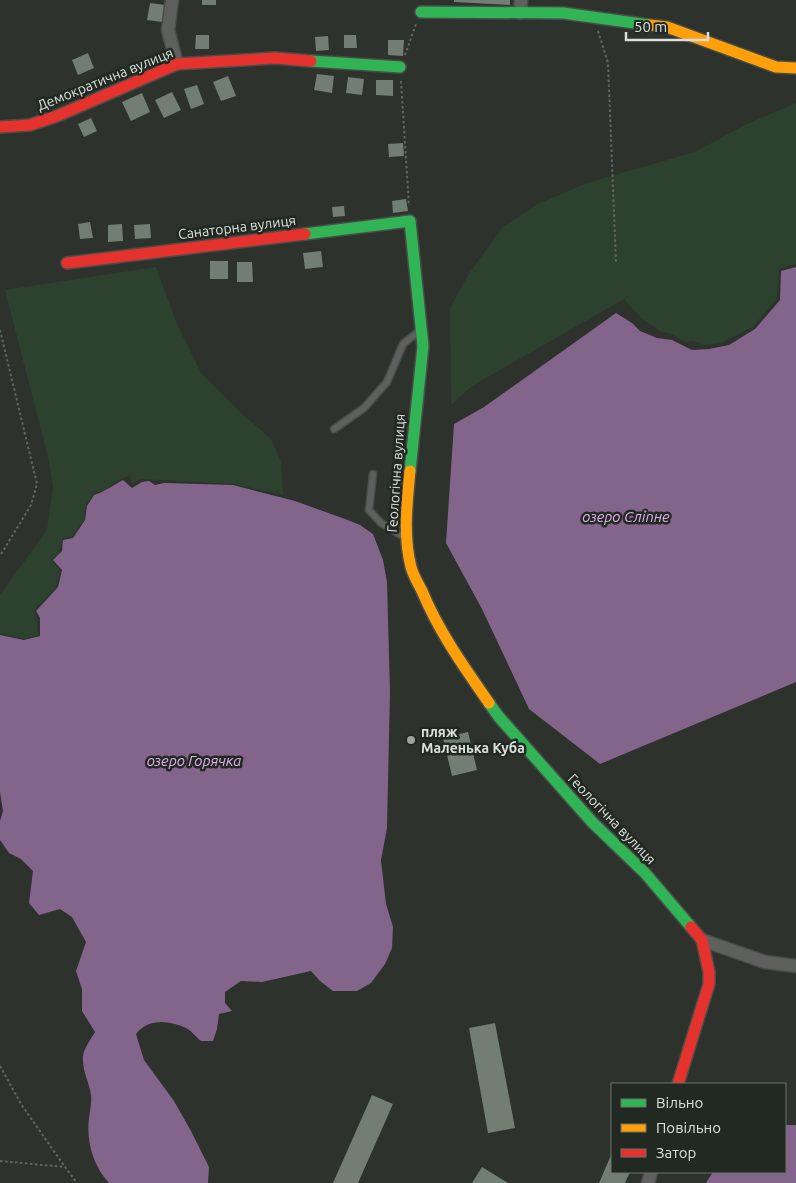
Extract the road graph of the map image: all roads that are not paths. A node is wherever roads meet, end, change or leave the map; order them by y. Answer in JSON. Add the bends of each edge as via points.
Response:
{"nodes":[{"id":1,"x":172,"y":0,"type":"edge"},
{"id":2,"x":520,"y":6,"type":"edge"},
{"id":3,"x":421,"y":12,"type":"road end"},
{"id":4,"x":177,"y":64,"type":"junction"},
{"id":5,"x":400,"y":67,"type":"road end"},
{"id":6,"x":796,"y":68,"type":"edge"},
{"id":7,"x":0,"y":127,"type":"edge"},
{"id":8,"x":410,"y":221,"type":"joint"},
{"id":9,"x":67,"y":263,"type":"dead end"},
{"id":10,"x":421,"y":329,"type":"junction"},
{"id":11,"x":334,"y":429,"type":"dead end"},
{"id":12,"x":373,"y":474,"type":"dead end"},
{"id":13,"x":407,"y":539,"type":"junction"},
{"id":14,"x":702,"y":940,"type":"junction"},
{"id":15,"x":796,"y":966,"type":"edge"},
{"id":16,"x":678,"y":1083,"type":"edge"}],
"edges":[{"from":1,"to":4,"type":"street","via":[[168,30]]},
{"from":2,"to":3,"type":"street"},
{"from":2,"to":6,"type":"street","via":[[667,27],[776,67]]},
{"from":4,"to":5,"type":"street","name":"Демократична вулиця","via":[[275,58]]},
{"from":4,"to":7,"type":"street","name":"Демократична вулиця","via":[[57,116],[30,125]]},
{"from":8,"to":9,"type":"street","name":"Санаторна вулиця"},
{"from":8,"to":10,"type":"street","name":"Геологічна вулиця"},
{"from":10,"to":11,"type":"lane","via":[[403,344],[387,382],[364,408]]},
{"from":10,"to":13,"type":"street","name":"Геологічна вулиця","via":[[423,346],[406,510]]},
{"from":12,"to":13,"type":"lane","via":[[369,510],[381,523]]},
{"from":13,"to":14,"type":"street","name":"Геологічна вулиця","via":[[410,567],[432,613],[499,717],[593,823],[645,873]]},
{"from":14,"to":15,"type":"street","via":[[764,962]]},
{"from":14,"to":16,"type":"street","via":[[709,984]]}]}
